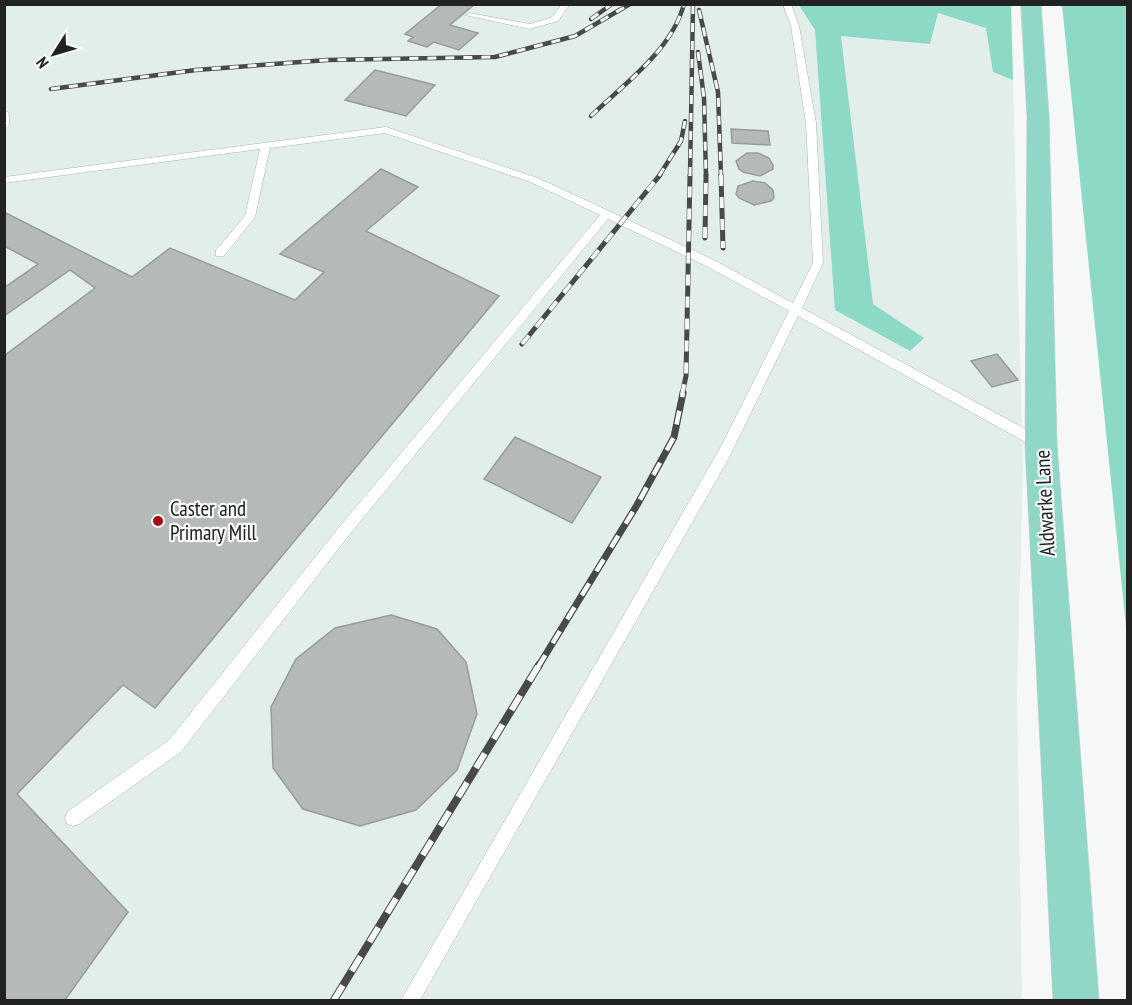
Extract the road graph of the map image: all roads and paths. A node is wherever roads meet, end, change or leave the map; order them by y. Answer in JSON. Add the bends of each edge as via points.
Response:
{"nodes":[{"id":1,"x":566,"y":4,"type":"edge"},
{"id":2,"x":787,"y":4,"type":"edge"},
{"id":3,"x":1031,"y":4,"type":"edge"},
{"id":4,"x":469,"y":15,"type":"dead end"},
{"id":5,"x":4,"y":113,"type":"edge"},
{"id":6,"x":4,"y":126,"type":"edge"},
{"id":7,"x":266,"y":146,"type":"junction"},
{"id":8,"x":4,"y":180,"type":"edge"},
{"id":9,"x":607,"y":214,"type":"junction"},
{"id":10,"x":220,"y":253,"type":"dead end"},
{"id":11,"x":795,"y":310,"type":"junction"},
{"id":12,"x":1041,"y":444,"type":"junction"},
{"id":13,"x":73,"y":818,"type":"dead end"},
{"id":14,"x":410,"y":1000,"type":"edge"},
{"id":15,"x":1076,"y":1000,"type":"edge"}],
"edges":[{"from":1,"to":4,"type":"lane","via":[[555,19],[530,27]]},
{"from":2,"to":11,"type":"lane","via":[[795,26],[811,123],[818,263]]},
{"from":3,"to":12,"type":"main road","name":"Aldwarke Lane","via":[[1038,116]]},
{"from":5,"to":6,"type":"lane"},
{"from":7,"to":8,"type":"lane"},
{"from":7,"to":9,"type":"lane","via":[[386,130],[534,180]]},
{"from":7,"to":10,"type":"lane","via":[[250,217]]},
{"from":9,"to":11,"type":"lane","via":[[710,263]]},
{"from":9,"to":13,"type":"lane","via":[[341,535],[175,746]]},
{"from":11,"to":12,"type":"lane"},
{"from":11,"to":14,"type":"lane","via":[[724,454]]},
{"from":12,"to":15,"type":"main road","name":"Aldwarke Lane"}]}
